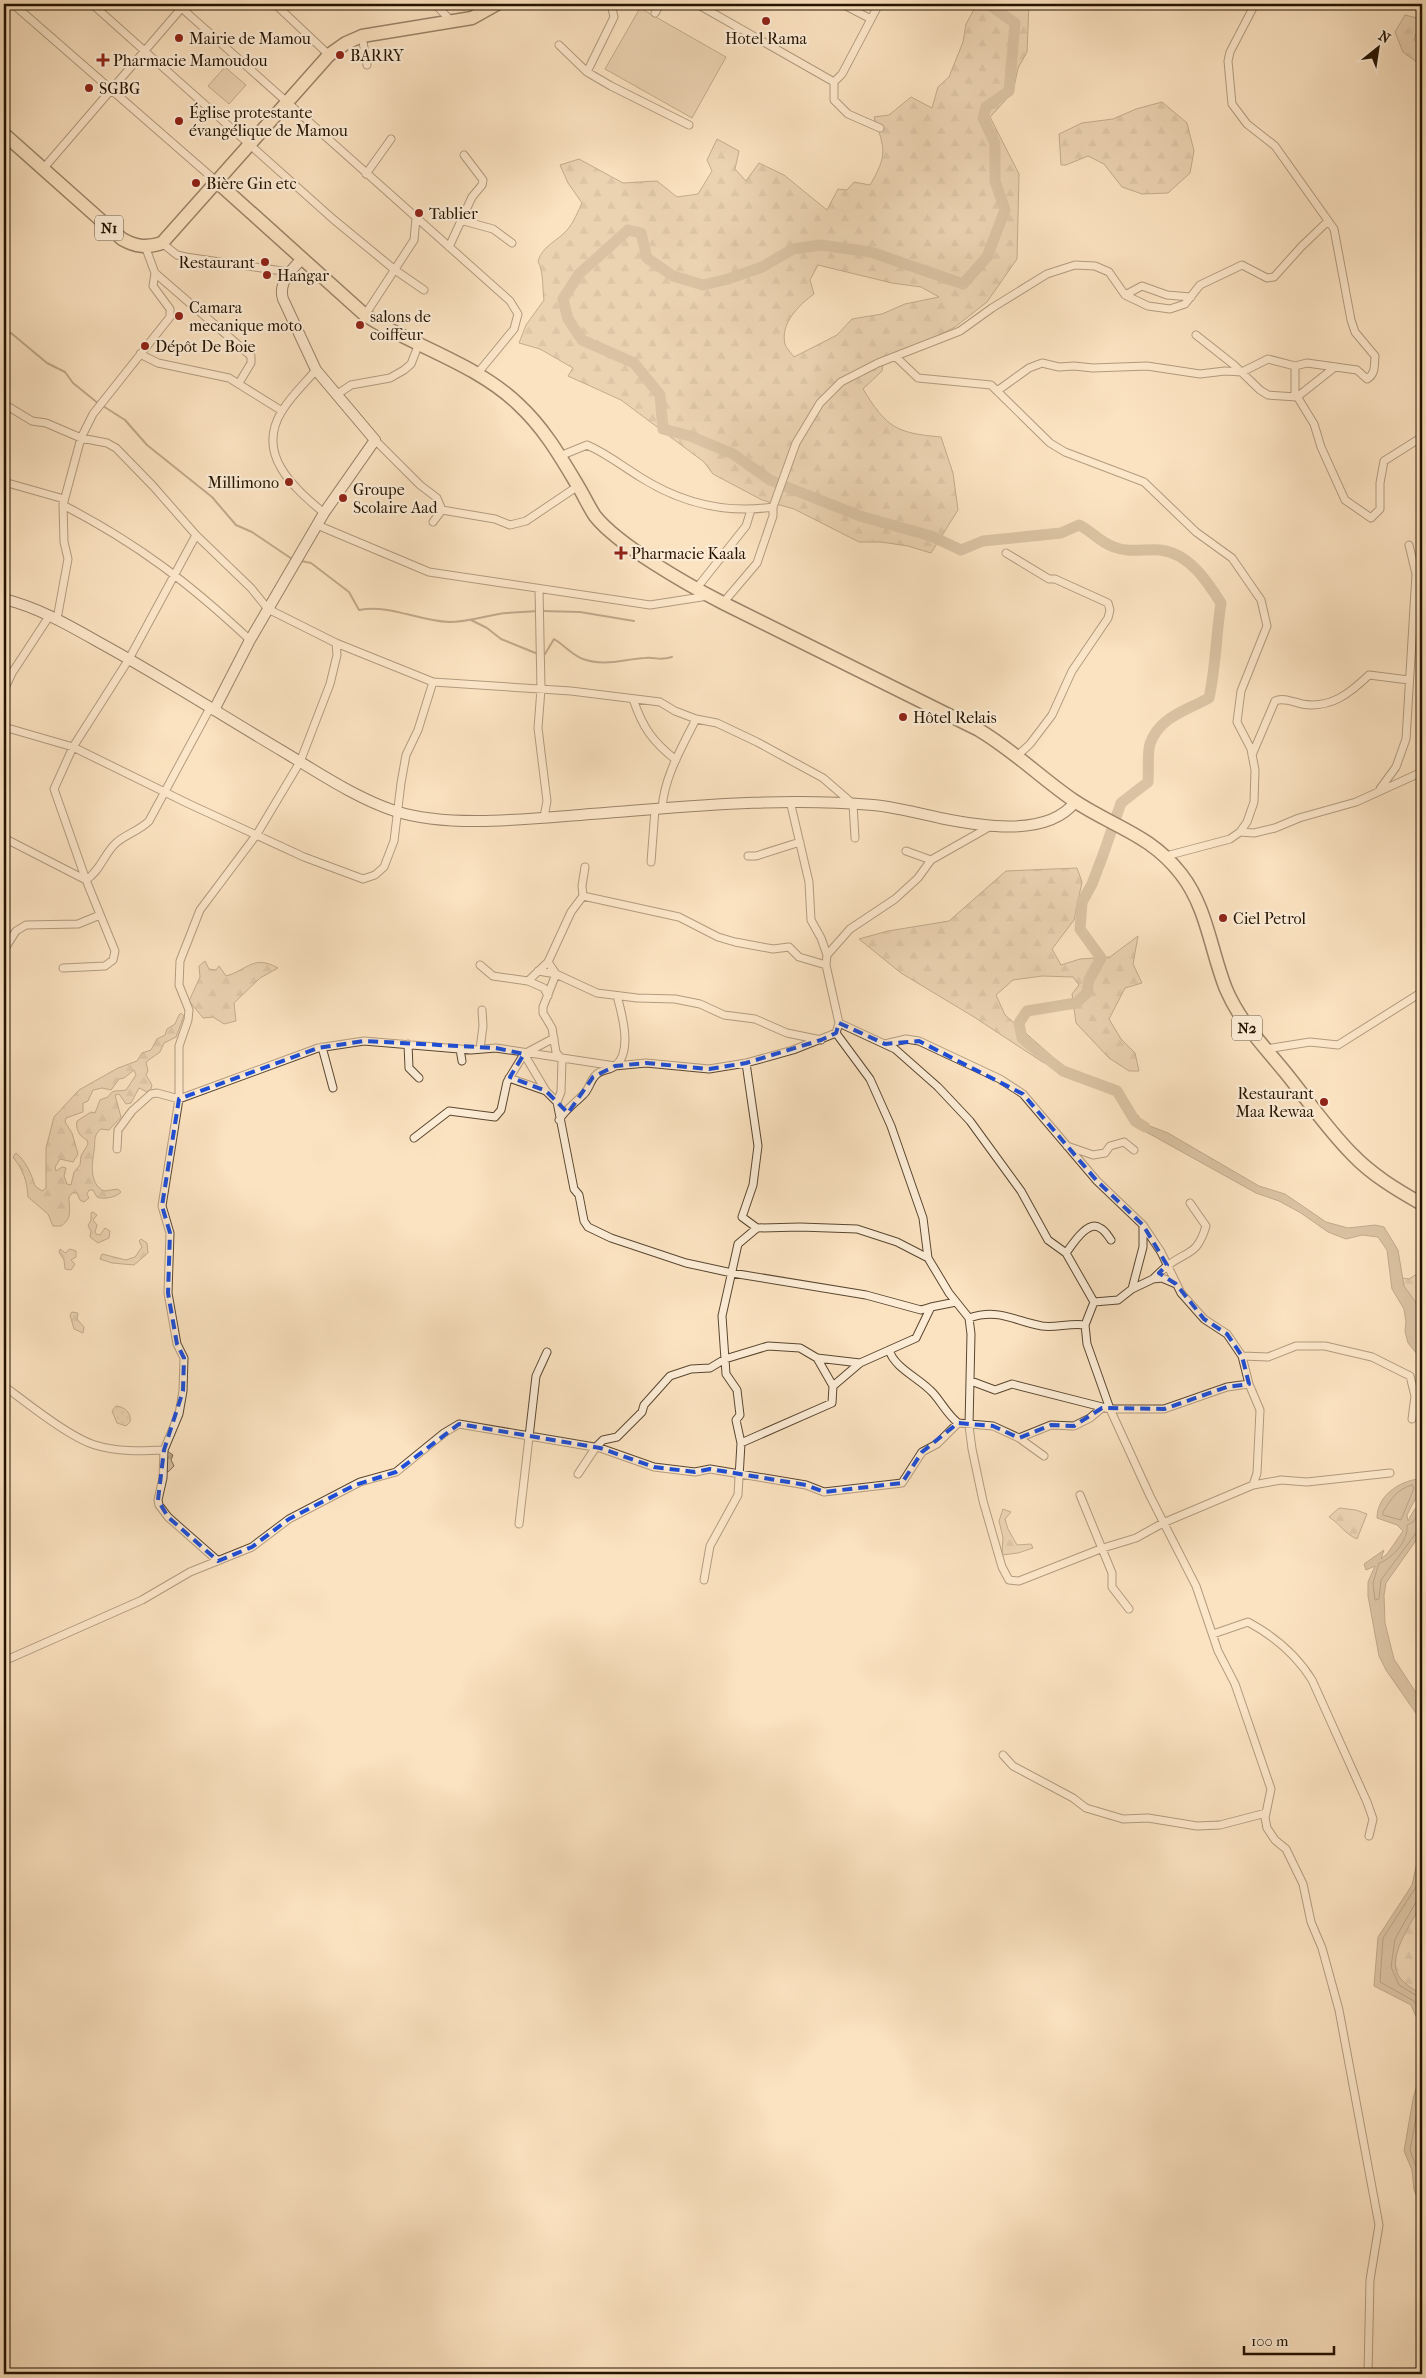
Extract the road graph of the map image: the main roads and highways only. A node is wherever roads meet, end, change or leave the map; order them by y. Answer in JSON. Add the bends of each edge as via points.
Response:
{"nodes":[{"id":1,"x":497,"y":4,"type":"edge"},
{"id":2,"x":4,"y":134,"type":"edge"},
{"id":3,"x":216,"y":181,"type":"junction"},
{"id":4,"x":1422,"y":1204,"type":"edge"}],
"edges":[{"from":1,"to":3,"type":"highway","via":[[472,18],[362,36],[346,43],[329,54]]},
{"from":2,"to":3,"type":"highway","number":"N1","via":[[122,239],[133,245],[162,243]]},
{"from":3,"to":4,"type":"highway","number":"N2","via":[[364,315],[477,374],[517,402],[545,432],[595,516],[612,532],[708,596],[979,730],[1075,802],[1141,836],[1166,856],[1182,875],[1198,904],[1234,1006],[1254,1038],[1352,1155],[1395,1189]]}]}
